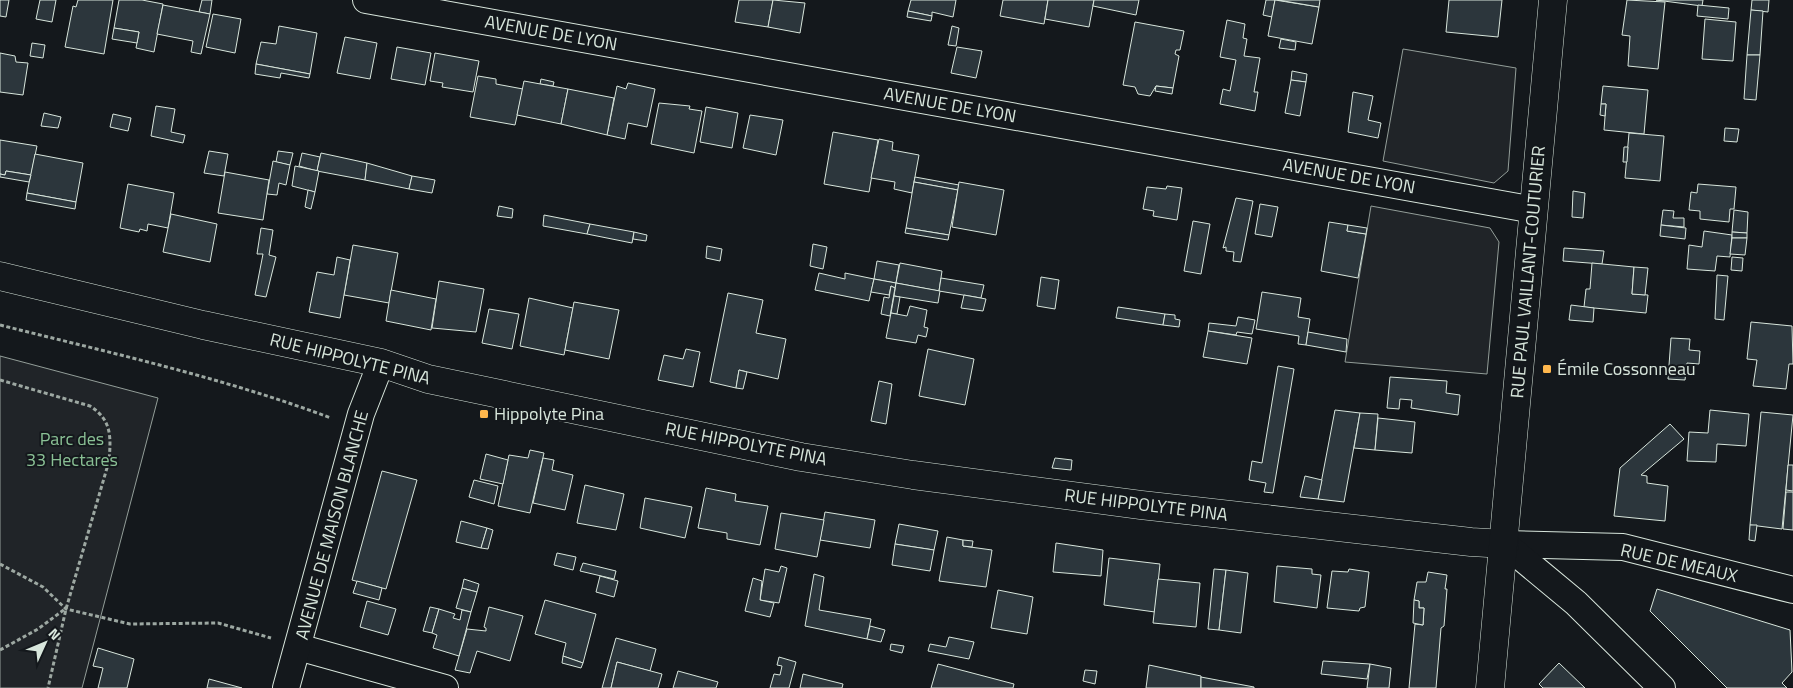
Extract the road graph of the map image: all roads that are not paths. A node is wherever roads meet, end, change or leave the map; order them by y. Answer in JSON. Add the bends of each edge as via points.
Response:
{"nodes":[{"id":1,"x":366,"y":0,"type":"edge"},
{"id":2,"x":1553,"y":0,"type":"edge"},
{"id":3,"x":1534,"y":210,"type":"junction"},
{"id":4,"x":0,"y":276,"type":"edge"},
{"id":5,"x":381,"y":363,"type":"junction"},
{"id":6,"x":1505,"y":544,"type":"junction"},
{"id":7,"x":1793,"y":590,"type":"edge"},
{"id":8,"x":298,"y":647,"type":"junction"},
{"id":9,"x":286,"y":688,"type":"edge"},
{"id":10,"x":445,"y":688,"type":"edge"},
{"id":11,"x":1490,"y":688,"type":"edge"},
{"id":12,"x":1662,"y":688,"type":"edge"}],
"edges":[{"from":1,"to":3,"type":"street","name":"AVENUE DE LYON"},
{"from":2,"to":3,"type":"main road","name":"RUE PAUL VAILLANT-COUTURIER"},
{"from":3,"to":6,"type":"main road","name":"RUE PAUL VAILLANT-COUTURIER"},
{"from":4,"to":5,"type":"main road","name":"RUE HIPPOLYTE PINA"},
{"from":5,"to":6,"type":"main road","name":"RUE HIPPOLYTE PINA","via":[[428,379],[801,456],[912,475],[1141,505]]},
{"from":5,"to":8,"type":"street","name":"AVENUE DE MAISON BLANCHE","via":[[361,414]]},
{"from":6,"to":7,"type":"street","name":"RUE DE MEAUX","via":[[1623,547]]},
{"from":6,"to":11,"type":"main road","name":"RUE PAUL VAILLANT-COUTURIER"},
{"from":6,"to":12,"type":"street","via":[[1576,603]]},
{"from":8,"to":9,"type":"street","name":"AVENUE DE MAISON BLANCHE"},
{"from":8,"to":10,"type":"street"}]}
